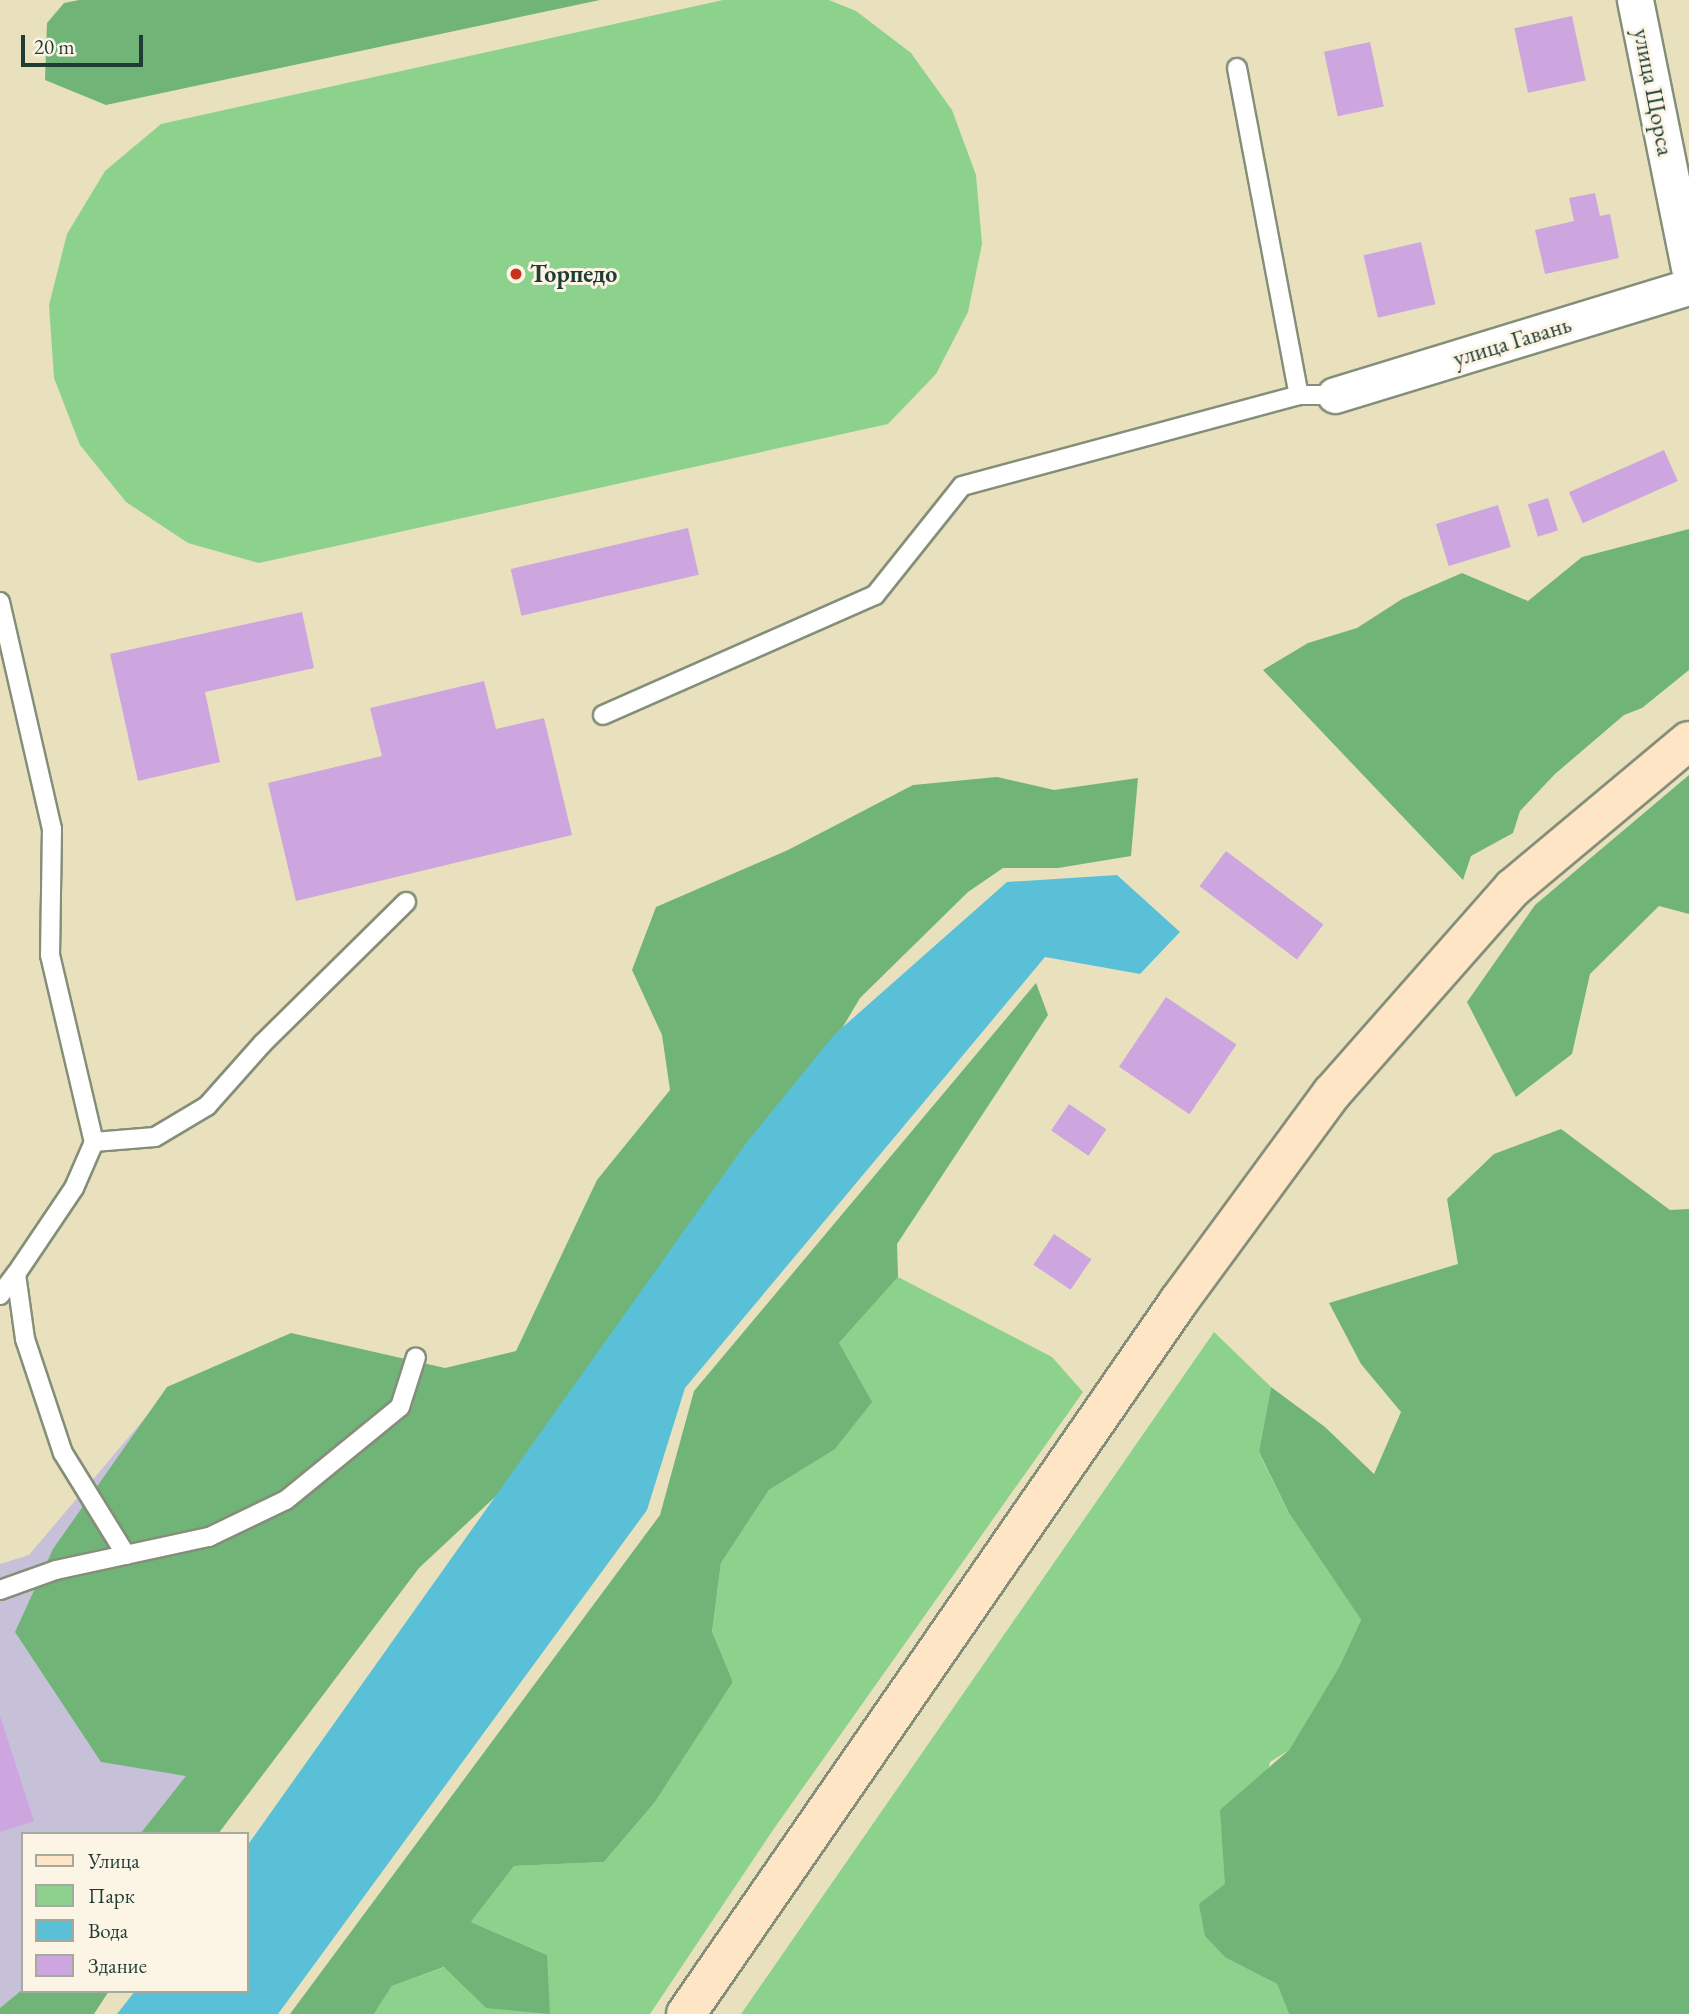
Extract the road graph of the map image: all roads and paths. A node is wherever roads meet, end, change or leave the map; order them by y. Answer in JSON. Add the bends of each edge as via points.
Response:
{"nodes":[{"id":1,"x":1635,"y":0,"type":"edge"},
{"id":2,"x":1237,"y":68,"type":"dead end"},
{"id":3,"x":1689,"y":267,"type":"edge"},
{"id":4,"x":1689,"y":287,"type":"edge"},
{"id":5,"x":1299,"y":395,"type":"junction"},
{"id":6,"x":1335,"y":395,"type":"joint"},
{"id":7,"x":0,"y":602,"type":"edge"},
{"id":8,"x":5,"y":652,"type":"edge"},
{"id":9,"x":603,"y":715,"type":"dead end"},
{"id":10,"x":1689,"y":741,"type":"edge"},
{"id":11,"x":406,"y":902,"type":"dead end"},
{"id":12,"x":94,"y":1142,"type":"junction"},
{"id":13,"x":16,"y":1274,"type":"junction"},
{"id":14,"x":0,"y":1295,"type":"edge"},
{"id":15,"x":416,"y":1357,"type":"dead end"},
{"id":16,"x":126,"y":1555,"type":"junction"},
{"id":17,"x":0,"y":1590,"type":"edge"},
{"id":18,"x":686,"y":2014,"type":"edge"}],
"edges":[{"from":1,"to":3,"type":"street","name":"улица Щорса"},
{"from":2,"to":5,"type":"lane"},
{"from":4,"to":6,"type":"street","name":"улица Гавань"},
{"from":5,"to":6,"type":"lane"},
{"from":5,"to":9,"type":"lane","via":[[962,486],[875,595]]},
{"from":7,"to":8,"type":"lane"},
{"from":8,"to":12,"type":"lane","via":[[52,829],[50,955]]},
{"from":10,"to":18,"type":"main road","via":[[1513,888],[1332,1093],[1179,1301]]},
{"from":11,"to":12,"type":"lane","via":[[263,1043],[207,1106],[155,1137]]},
{"from":12,"to":13,"type":"lane","via":[[74,1188]]},
{"from":13,"to":14,"type":"lane"},
{"from":13,"to":16,"type":"lane","via":[[25,1339],[63,1453]]},
{"from":15,"to":16,"type":"lane","via":[[400,1407],[286,1500],[209,1537]]},
{"from":16,"to":17,"type":"lane","via":[[56,1570]]}]}
